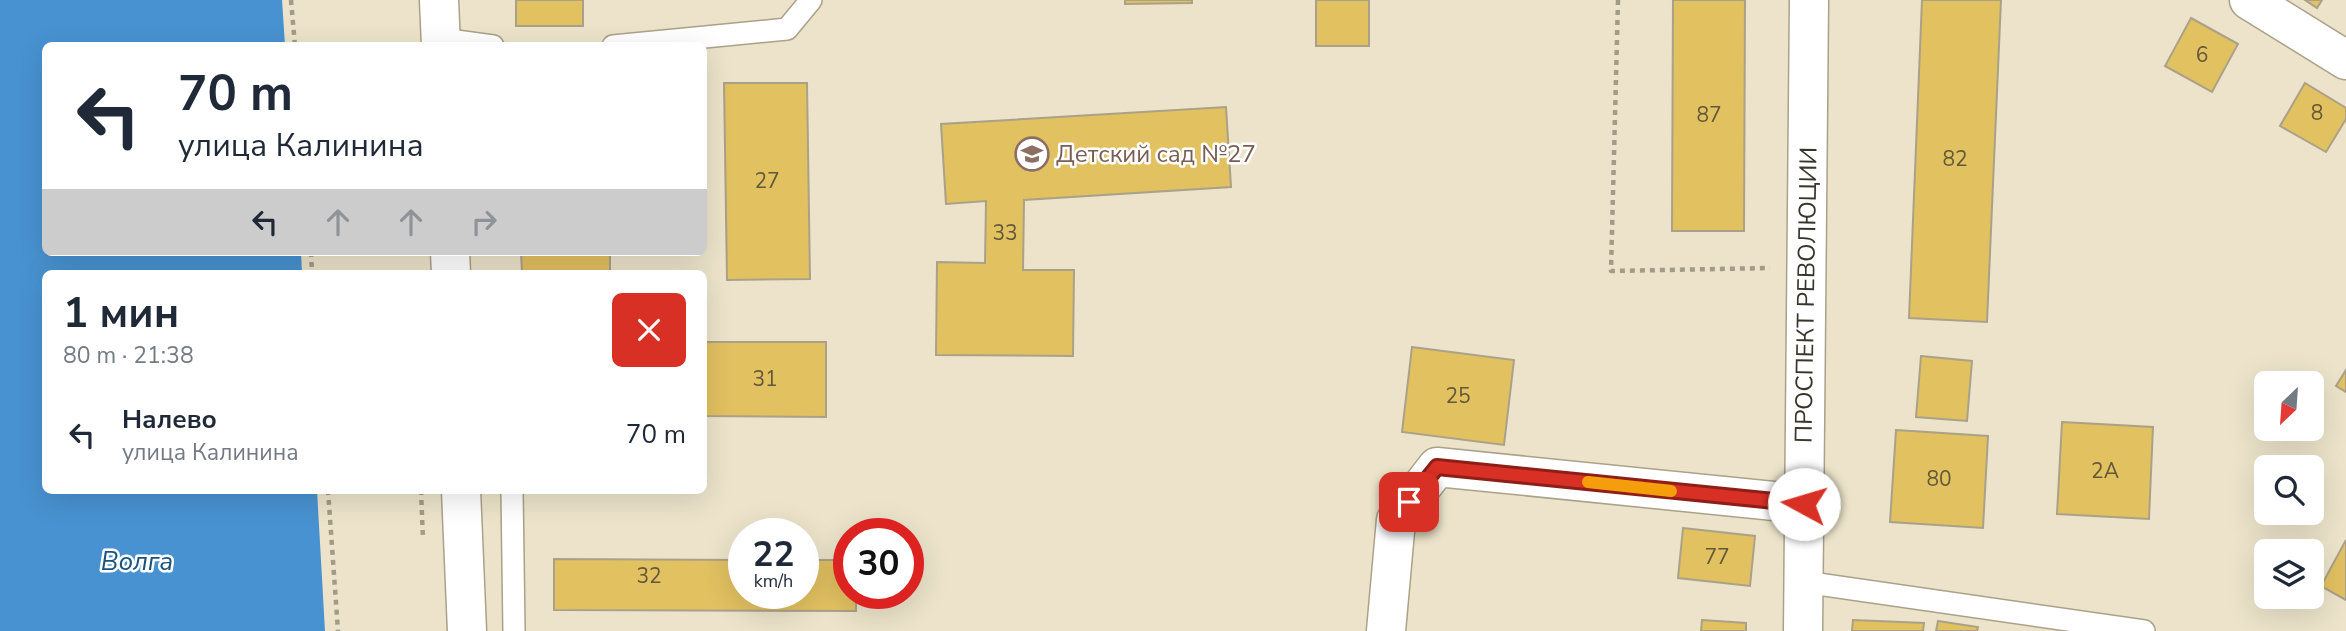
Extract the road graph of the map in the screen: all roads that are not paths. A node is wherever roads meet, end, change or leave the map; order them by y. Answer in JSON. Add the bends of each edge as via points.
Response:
{"nodes":[{"id":1,"x":439,"y":0,"type":"edge"},
{"id":2,"x":811,"y":0,"type":"edge"},
{"id":3,"x":1809,"y":0,"type":"edge"},
{"id":4,"x":2249,"y":0,"type":"edge"},
{"id":5,"x":441,"y":42,"type":"edge"},
{"id":6,"x":654,"y":42,"type":"edge"},
{"id":7,"x":2346,"y":60,"type":"edge"},
{"id":8,"x":461,"y":494,"type":"edge"},
{"id":9,"x":512,"y":494,"type":"edge"},
{"id":10,"x":1804,"y":504,"type":"junction"},
{"id":11,"x":1804,"y":582,"type":"junction"},
{"id":12,"x":467,"y":631,"type":"edge"},
{"id":13,"x":514,"y":631,"type":"edge"},
{"id":14,"x":1385,"y":631,"type":"edge"},
{"id":15,"x":1802,"y":631,"type":"edge"},
{"id":16,"x":2144,"y":631,"type":"edge"}],
"edges":[{"from":1,"to":5,"type":"street"},
{"from":2,"to":6,"type":"lane","via":[[787,29]]},
{"from":3,"to":10,"type":"street","name":"ПРОСПЕКТ РЕВОЛЮЦИИ"},
{"from":4,"to":7,"type":"street"},
{"from":8,"to":12,"type":"street"},
{"from":9,"to":13,"type":"lane"},
{"from":10,"to":11,"type":"street","name":"ПРОСПЕКТ РЕВОЛЮЦИИ"},
{"from":10,"to":14,"type":"street","via":[[1437,467],[1396,520]]},
{"from":11,"to":15,"type":"street","name":"ПРОСПЕКТ РЕВОЛЮЦИИ"},
{"from":11,"to":16,"type":"lane"}]}
